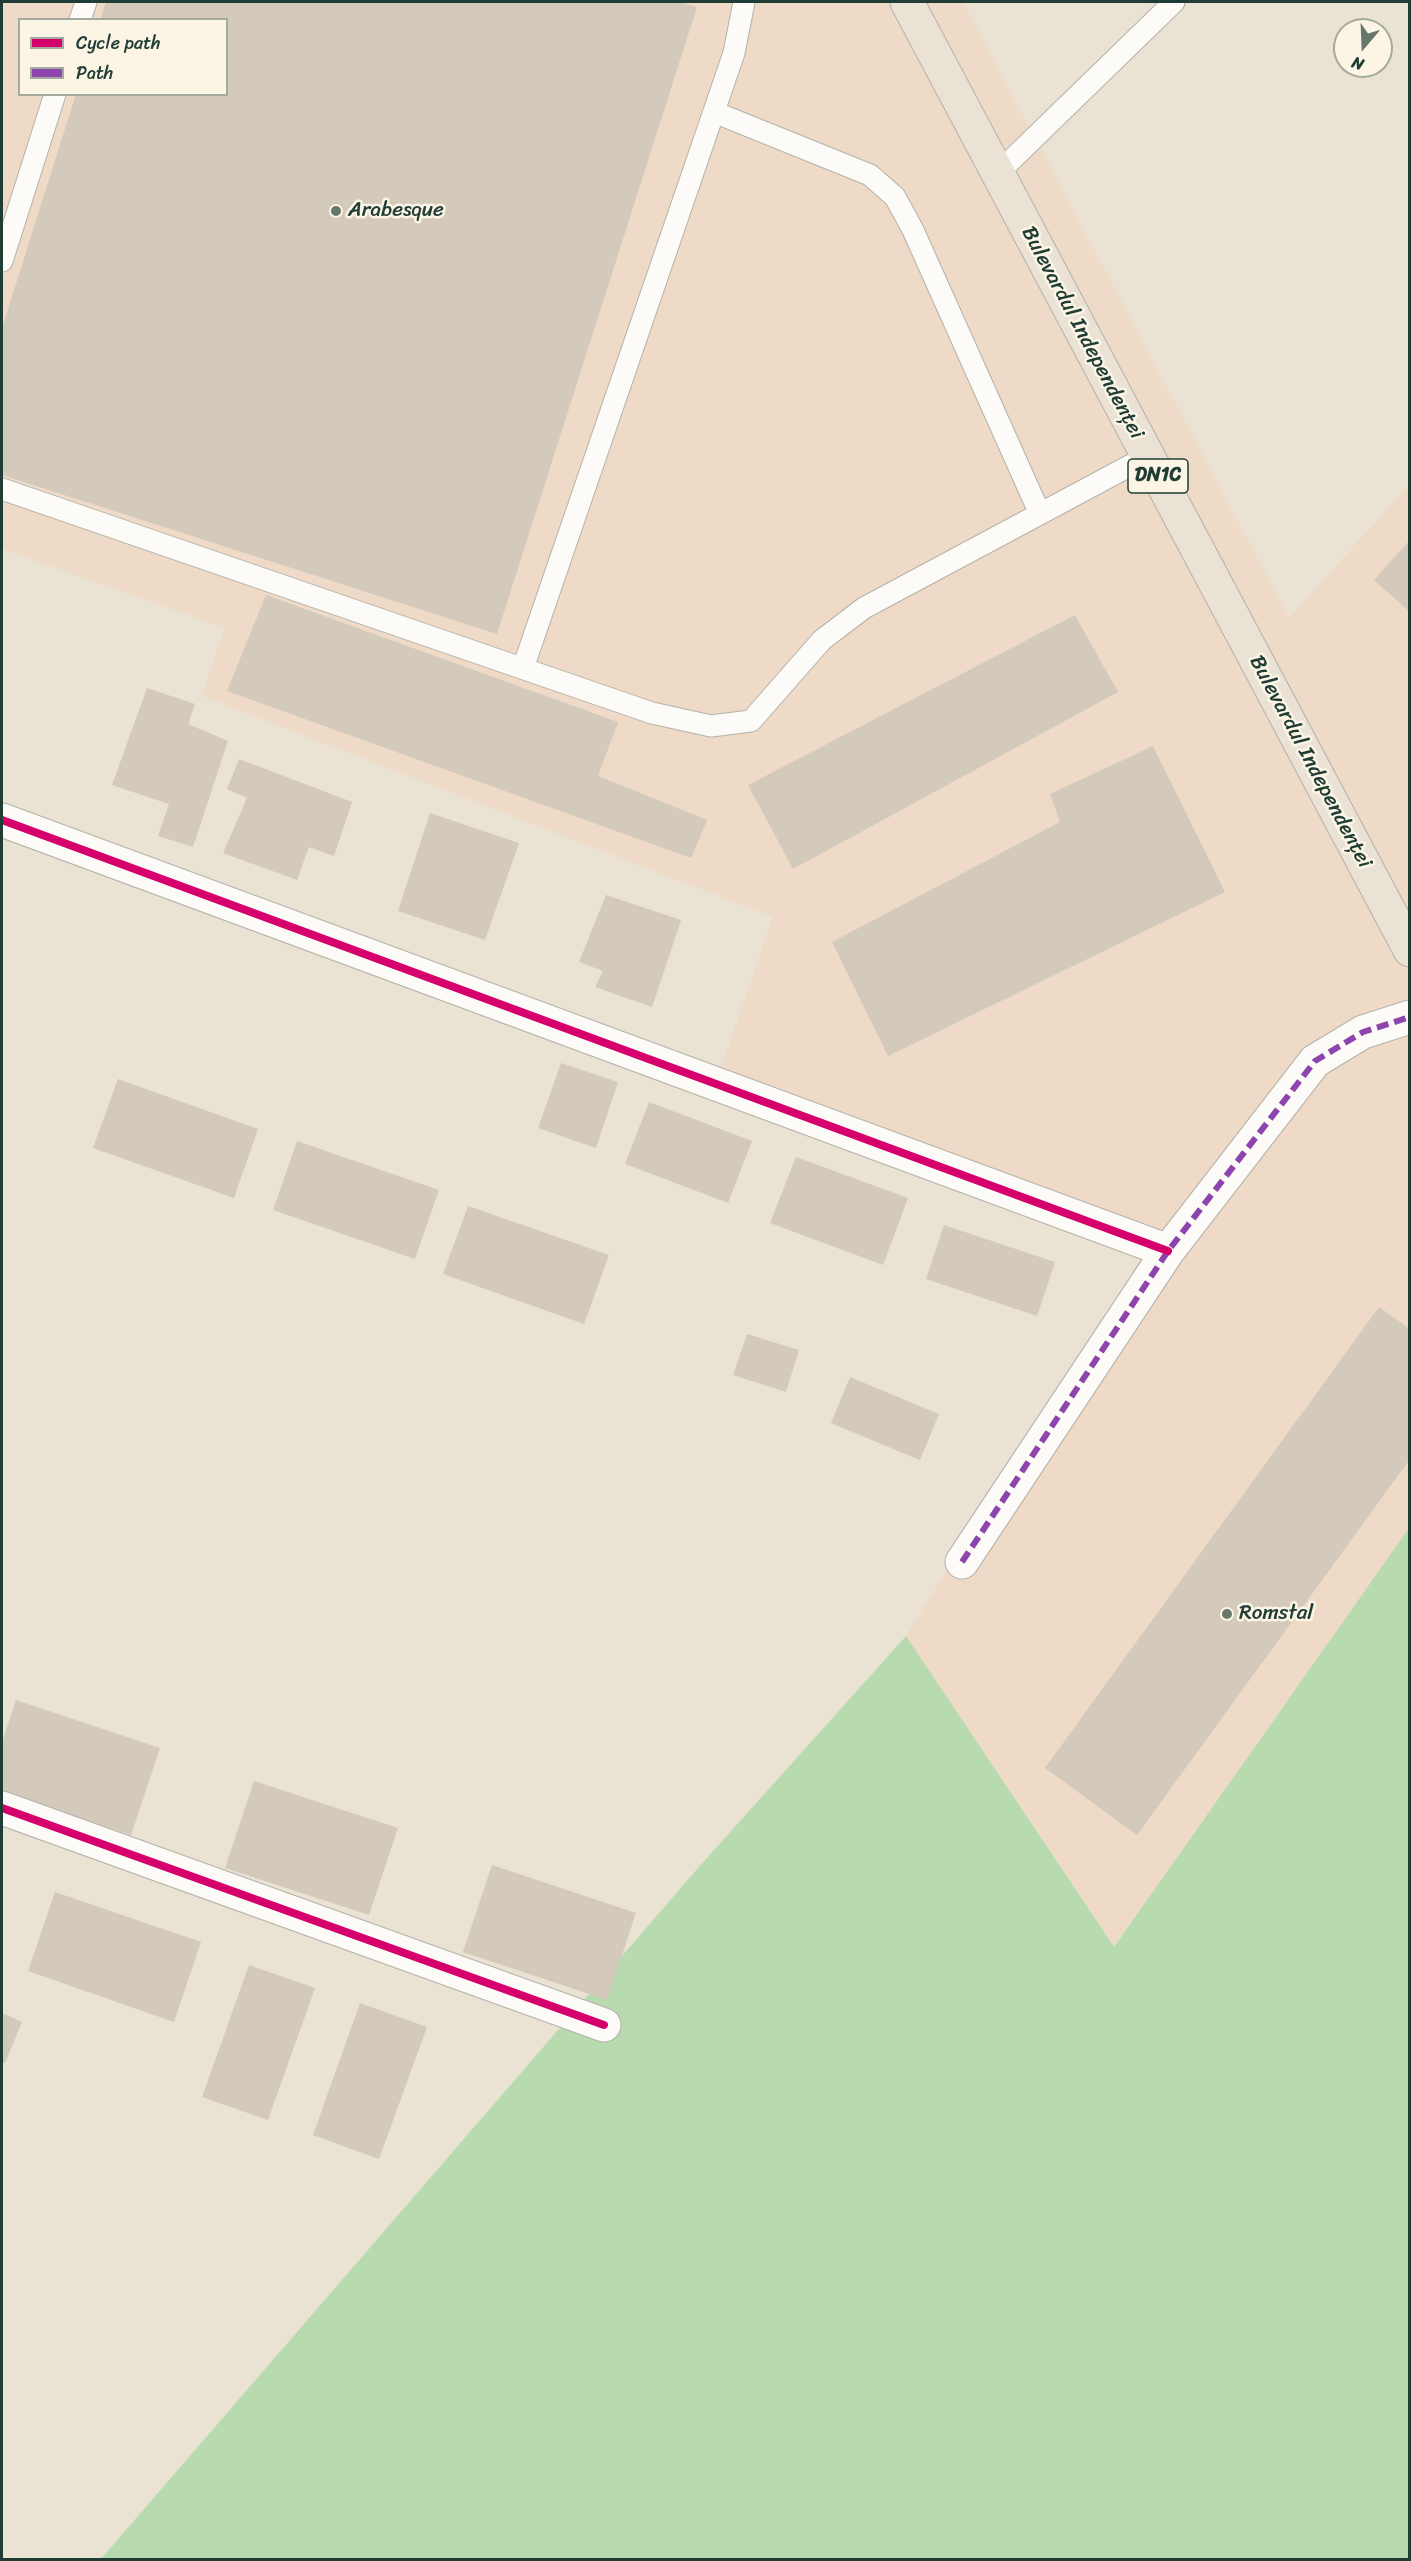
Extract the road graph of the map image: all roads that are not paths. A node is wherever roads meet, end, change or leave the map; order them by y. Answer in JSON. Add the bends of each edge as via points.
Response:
{"nodes":[{"id":1,"x":86,"y":2,"type":"edge"},
{"id":2,"x":744,"y":2,"type":"edge"},
{"id":3,"x":907,"y":2,"type":"edge"},
{"id":4,"x":1174,"y":2,"type":"edge"},
{"id":5,"x":81,"y":18,"type":"edge"},
{"id":6,"x":55,"y":96,"type":"edge"},
{"id":7,"x":714,"y":112,"type":"junction"},
{"id":8,"x":998,"y":173,"type":"junction"},
{"id":9,"x":2,"y":261,"type":"edge"},
{"id":10,"x":1148,"y":456,"type":"junction"},
{"id":11,"x":2,"y":489,"type":"edge"},
{"id":12,"x":1040,"y":514,"type":"junction"},
{"id":13,"x":524,"y":669,"type":"junction"},
{"id":14,"x":2,"y":820,"type":"edge"},
{"id":15,"x":1410,"y":950,"type":"edge"},
{"id":16,"x":1410,"y":1017,"type":"edge"},
{"id":17,"x":1168,"y":1251,"type":"junction"},
{"id":18,"x":962,"y":1562,"type":"dead end"},
{"id":19,"x":2,"y":1808,"type":"edge"},
{"id":20,"x":604,"y":2025,"type":"dead end"}],
"edges":[{"from":1,"to":5,"type":"lane"},
{"from":2,"to":7,"type":"lane","via":[[734,53]]},
{"from":3,"to":8,"type":"highway","name":"Bulevardul Independenței","number":"DN1C"},
{"from":4,"to":8,"type":"lane"},
{"from":6,"to":9,"type":"lane"},
{"from":7,"to":12,"type":"lane","via":[[870,175],[895,196],[914,230]]},
{"from":7,"to":13,"type":"lane"},
{"from":8,"to":10,"type":"highway","name":"Bulevardul Independenței","number":"DN1C"},
{"from":10,"to":12,"type":"lane"},
{"from":10,"to":15,"type":"highway","name":"Bulevardul Independenței","number":"DN1C"},
{"from":11,"to":13,"type":"lane"},
{"from":12,"to":13,"type":"lane","via":[[864,608],[822,640],[751,721],[711,726],[652,713]]},
{"from":14,"to":17,"type":"street"},
{"from":16,"to":17,"type":"street","via":[[1363,1032],[1315,1061]]},
{"from":17,"to":18,"type":"street"},
{"from":19,"to":20,"type":"street"}]}
